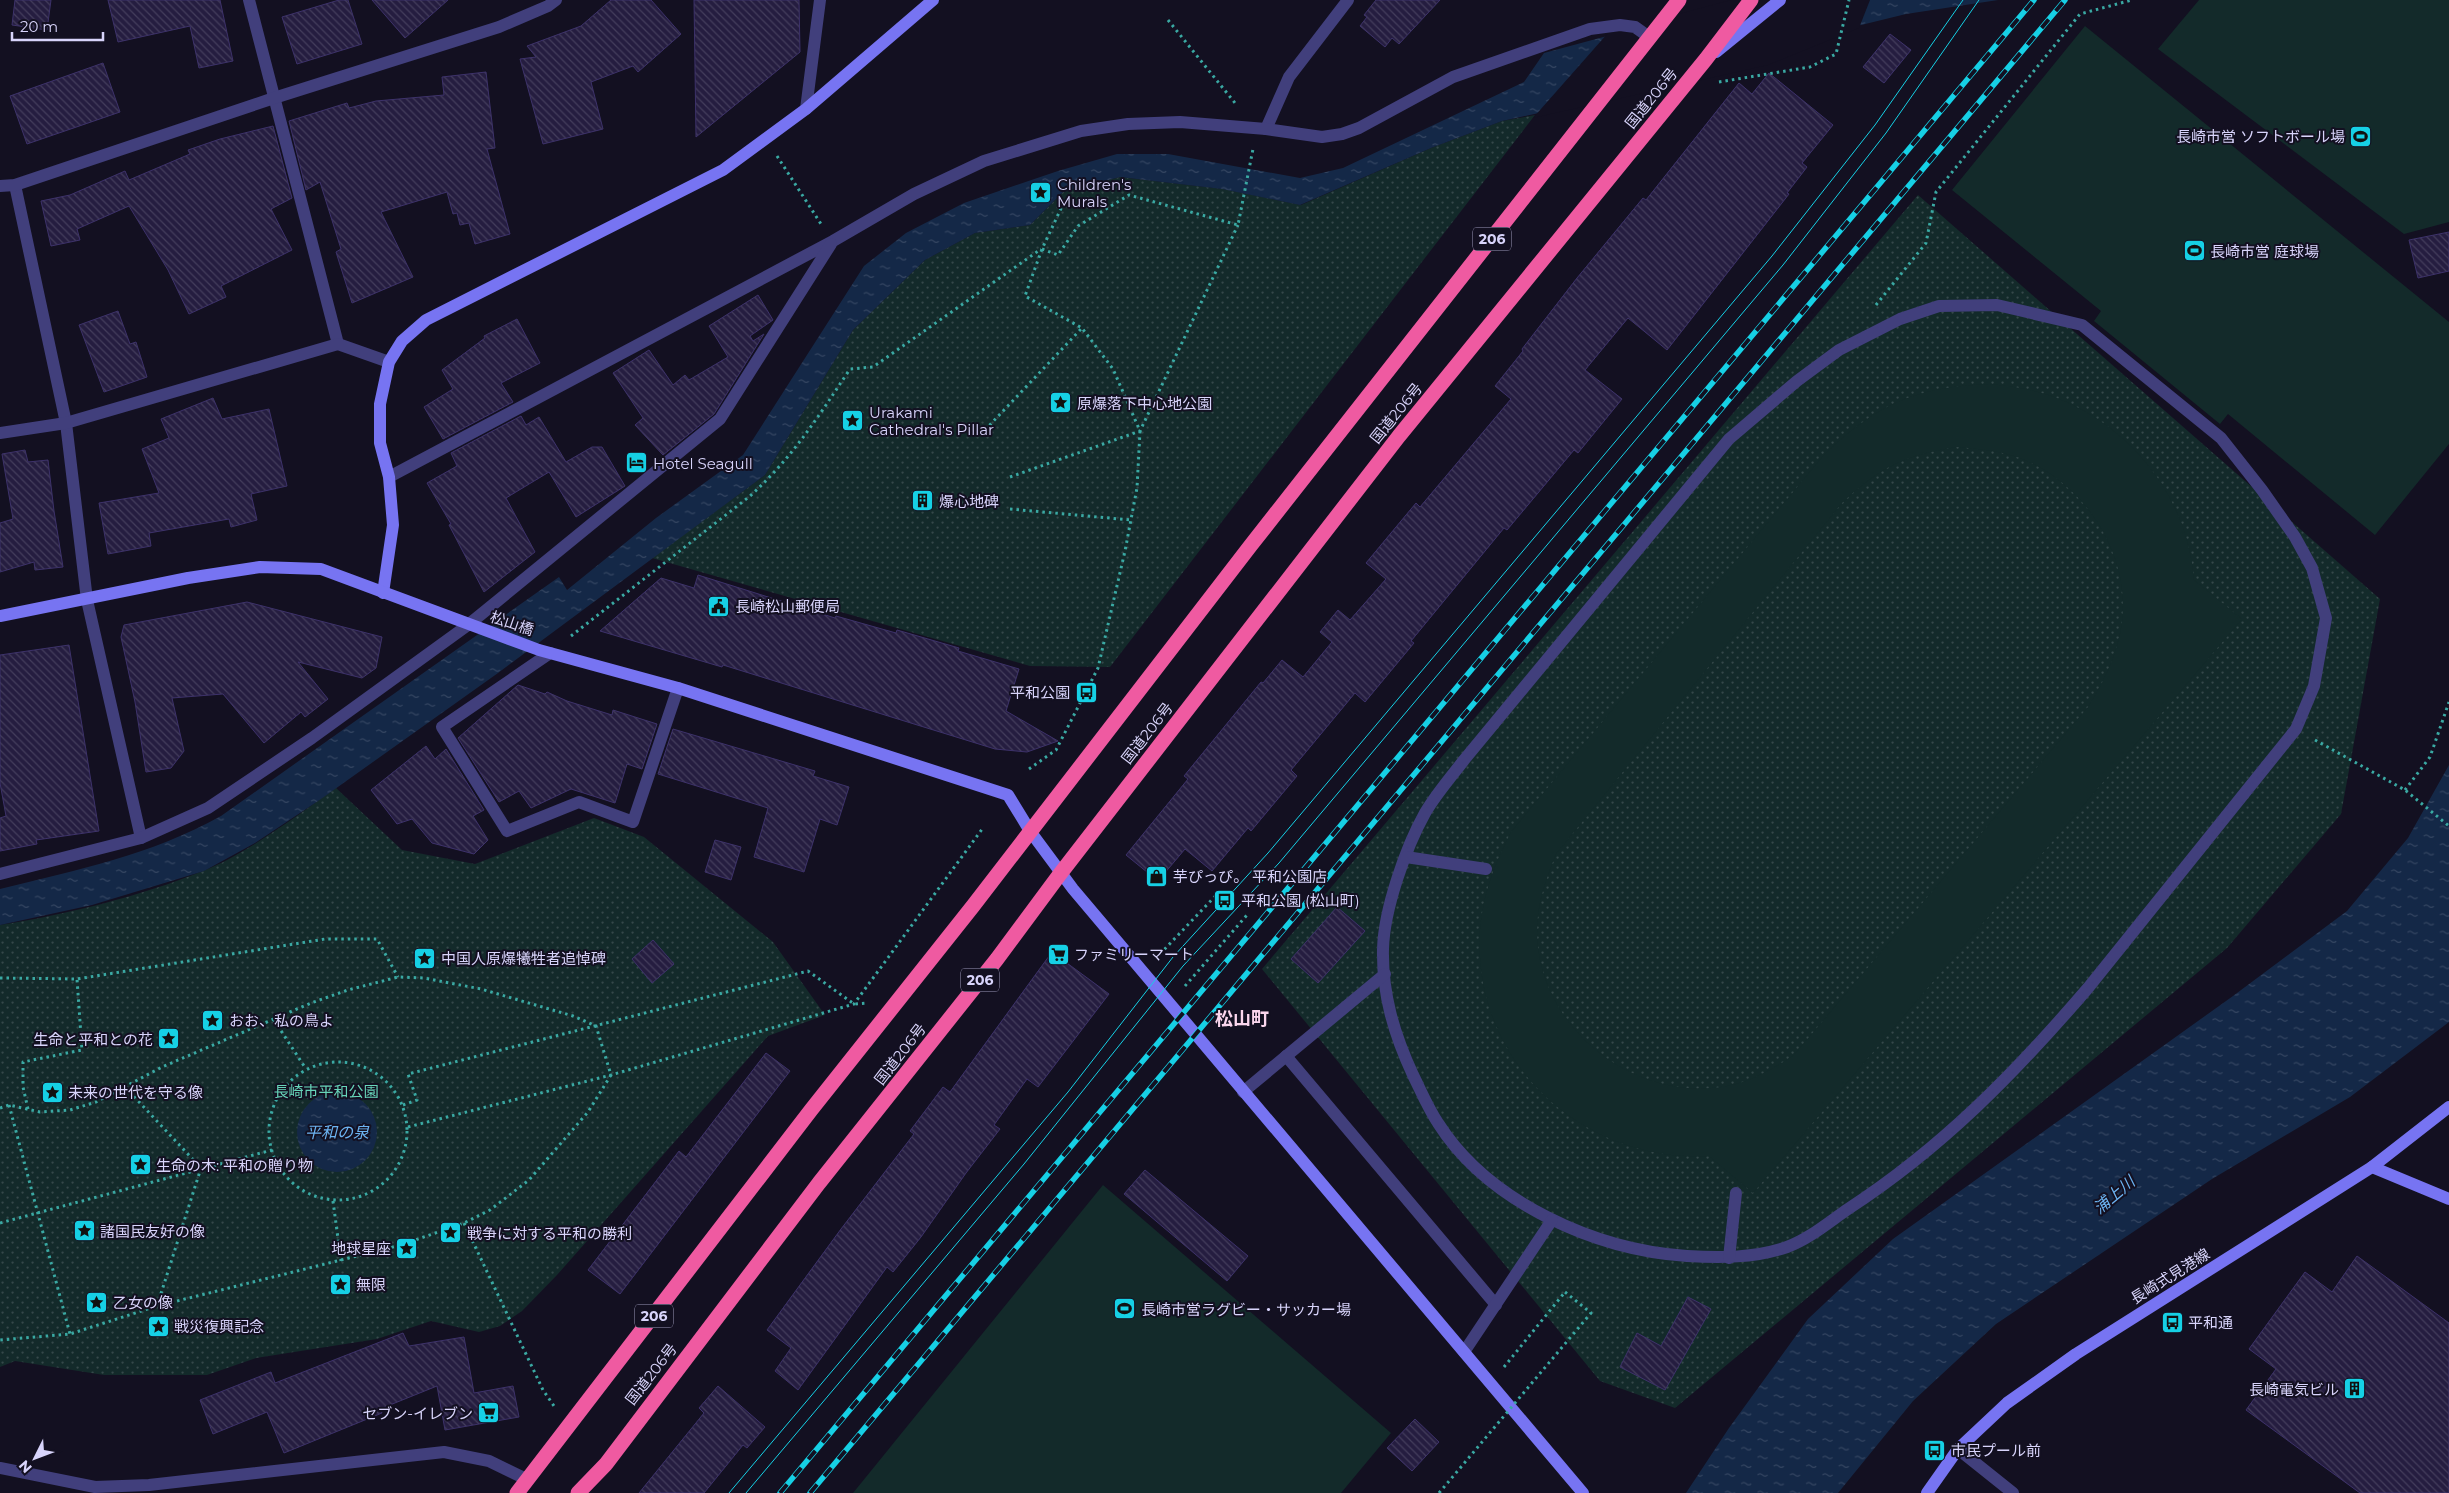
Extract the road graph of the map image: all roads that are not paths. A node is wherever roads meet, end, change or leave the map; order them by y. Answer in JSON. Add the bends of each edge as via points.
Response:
{"nodes":[{"id":1,"x":249,"y":0,"type":"edge"},
{"id":2,"x":556,"y":0,"type":"edge"},
{"id":3,"x":820,"y":0,"type":"edge"},
{"id":4,"x":933,"y":0,"type":"edge"},
{"id":5,"x":1348,"y":0,"type":"edge"},
{"id":6,"x":1680,"y":0,"type":"edge"},
{"id":7,"x":1751,"y":0,"type":"edge"},
{"id":8,"x":1780,"y":0,"type":"edge"},
{"id":9,"x":1649,"y":37,"type":"junction"},
{"id":10,"x":1706,"y":59,"type":"junction"},
{"id":11,"x":274,"y":98,"type":"junction"},
{"id":12,"x":806,"y":109,"type":"junction"},
{"id":13,"x":1261,"y":129,"type":"junction"},
{"id":14,"x":15,"y":185,"type":"junction"},
{"id":15,"x":0,"y":186,"type":"edge"},
{"id":16,"x":833,"y":242,"type":"junction"},
{"id":17,"x":338,"y":344,"type":"junction"},
{"id":18,"x":389,"y":362,"type":"junction"},
{"id":19,"x":66,"y":422,"type":"junction"},
{"id":20,"x":0,"y":433,"type":"edge"},
{"id":21,"x":388,"y":477,"type":"junction"},
{"id":22,"x":383,"y":593,"type":"junction"},
{"id":23,"x":87,"y":600,"type":"junction"},
{"id":24,"x":0,"y":616,"type":"edge"},
{"id":25,"x":471,"y":626,"type":"junction"},
{"id":26,"x":545,"y":651,"type":"junction"},
{"id":27,"x":678,"y":688,"type":"junction"},
{"id":28,"x":1030,"y":831,"type":"junction"},
{"id":29,"x":141,"y":838,"type":"junction"},
{"id":30,"x":1406,"y":857,"type":"junction"},
{"id":31,"x":1486,"y":869,"type":"dead end"},
{"id":32,"x":0,"y":874,"type":"edge"},
{"id":33,"x":1060,"y":874,"type":"junction"},
{"id":34,"x":1385,"y":974,"type":"junction"},
{"id":35,"x":1286,"y":1056,"type":"junction"},
{"id":36,"x":1243,"y":1092,"type":"junction"},
{"id":37,"x":2449,"y":1107,"type":"edge"},
{"id":38,"x":2372,"y":1167,"type":"junction"},
{"id":39,"x":1736,"y":1193,"type":"dead end"},
{"id":40,"x":2449,"y":1199,"type":"edge"},
{"id":41,"x":1552,"y":1220,"type":"junction"},
{"id":42,"x":1729,"y":1258,"type":"junction"},
{"id":43,"x":1496,"y":1305,"type":"junction"},
{"id":44,"x":1464,"y":1352,"type":"junction"},
{"id":45,"x":1958,"y":1449,"type":"junction"},
{"id":46,"x":0,"y":1468,"type":"edge"},
{"id":47,"x":528,"y":1480,"type":"junction"},
{"id":48,"x":93,"y":1490,"type":"edge"},
{"id":49,"x":518,"y":1493,"type":"edge"},
{"id":50,"x":578,"y":1493,"type":"edge"},
{"id":51,"x":1583,"y":1493,"type":"edge"},
{"id":52,"x":1927,"y":1493,"type":"edge"},
{"id":53,"x":2014,"y":1493,"type":"edge"}],
"edges":[{"from":1,"to":11,"type":"street"},
{"from":2,"to":11,"type":"street","via":[[499,27]]},
{"from":3,"to":12,"type":"street"},
{"from":4,"to":12,"type":"street"},
{"from":5,"to":13,"type":"street","via":[[1289,78]]},
{"from":6,"to":9,"type":"highway","name":"国道206号","number":"206"},
{"from":7,"to":10,"type":"highway","name":"国道206号","number":"206"},
{"from":8,"to":10,"type":"street"},
{"from":9,"to":13,"type":"street","via":[[1635,27],[1620,25],[1590,29],[1453,76],[1359,128],[1342,134],[1322,137]]},
{"from":9,"to":28,"type":"highway","name":"国道206号","number":"206"},
{"from":10,"to":33,"type":"highway","name":"国道206号","number":"206","via":[[1399,436]]},
{"from":11,"to":14,"type":"street"},
{"from":11,"to":17,"type":"street"},
{"from":12,"to":18,"type":"street","via":[[723,170],[426,320],[402,341]]},
{"from":13,"to":16,"type":"street","via":[[1180,122],[1128,124],[1081,131],[984,161],[914,194]]},
{"from":14,"to":15,"type":"street"},
{"from":14,"to":19,"type":"street"},
{"from":16,"to":21,"type":"street"},
{"from":16,"to":25,"type":"street","via":[[720,419]]},
{"from":17,"to":18,"type":"street"},
{"from":17,"to":19,"type":"street"},
{"from":18,"to":21,"type":"street","via":[[380,404],[380,443]]},
{"from":19,"to":20,"type":"street"},
{"from":19,"to":23,"type":"street"},
{"from":21,"to":22,"type":"street","via":[[393,526]]},
{"from":22,"to":23,"type":"street","name":"松山橋","via":[[321,569],[260,567],[188,578]]},
{"from":22,"to":25,"type":"street","name":"松山橋"},
{"from":23,"to":24,"type":"street","name":"松山橋"},
{"from":23,"to":29,"type":"street"},
{"from":25,"to":26,"type":"street","name":"松山橋"},
{"from":25,"to":29,"type":"street","via":[[208,808]]},
{"from":26,"to":27,"type":"street","name":"松山橋"},
{"from":26,"to":27,"type":"street","via":[[442,727],[507,831],[580,802],[633,822]]},
{"from":27,"to":28,"type":"street","name":"松山橋","via":[[1008,795]]},
{"from":28,"to":33,"type":"street","name":"松山橋"},
{"from":28,"to":47,"type":"highway","name":"国道206号","number":"206","via":[[811,1110]]},
{"from":29,"to":32,"type":"street"},
{"from":30,"to":31,"type":"street"},
{"from":30,"to":34,"type":"street","via":[[1391,903],[1383,947]]},
{"from":30,"to":42,"type":"street","via":[[1425,812],[1464,760],[1729,439],[1839,350],[1900,319],[1939,306],[1997,305],[2082,325],[2221,438],[2295,537],[2312,568],[2326,618],[2314,686],[2296,729],[2088,988],[2004,1083],[1958,1126],[1871,1194],[1791,1246]]},
{"from":33,"to":36,"type":"street","name":"松山橋"},
{"from":33,"to":50,"type":"highway","name":"国道206号","number":"206","via":[[997,959],[819,1183],[606,1464]]},
{"from":34,"to":35,"type":"street"},
{"from":34,"to":41,"type":"street","via":[[1386,999],[1397,1041],[1438,1124],[1467,1159],[1492,1181]]},
{"from":35,"to":36,"type":"street"},
{"from":35,"to":43,"type":"street"},
{"from":36,"to":44,"type":"street","name":"松山橋"},
{"from":37,"to":38,"type":"street","name":"長崎式見港線"},
{"from":38,"to":40,"type":"street"},
{"from":38,"to":45,"type":"street","name":"長崎式見港線","via":[[2076,1354],[2007,1403]]},
{"from":39,"to":42,"type":"street"},
{"from":41,"to":42,"type":"street","via":[[1584,1233],[1657,1254]]},
{"from":41,"to":43,"type":"street"},
{"from":43,"to":44,"type":"street"},
{"from":44,"to":51,"type":"street","name":"松山橋"},
{"from":45,"to":52,"type":"street","name":"長崎式見港線"},
{"from":45,"to":53,"type":"street"},
{"from":46,"to":48,"type":"street"},
{"from":47,"to":48,"type":"street","via":[[488,1460],[444,1452]]},
{"from":47,"to":49,"type":"highway","name":"国道206号","number":"206"}]}
